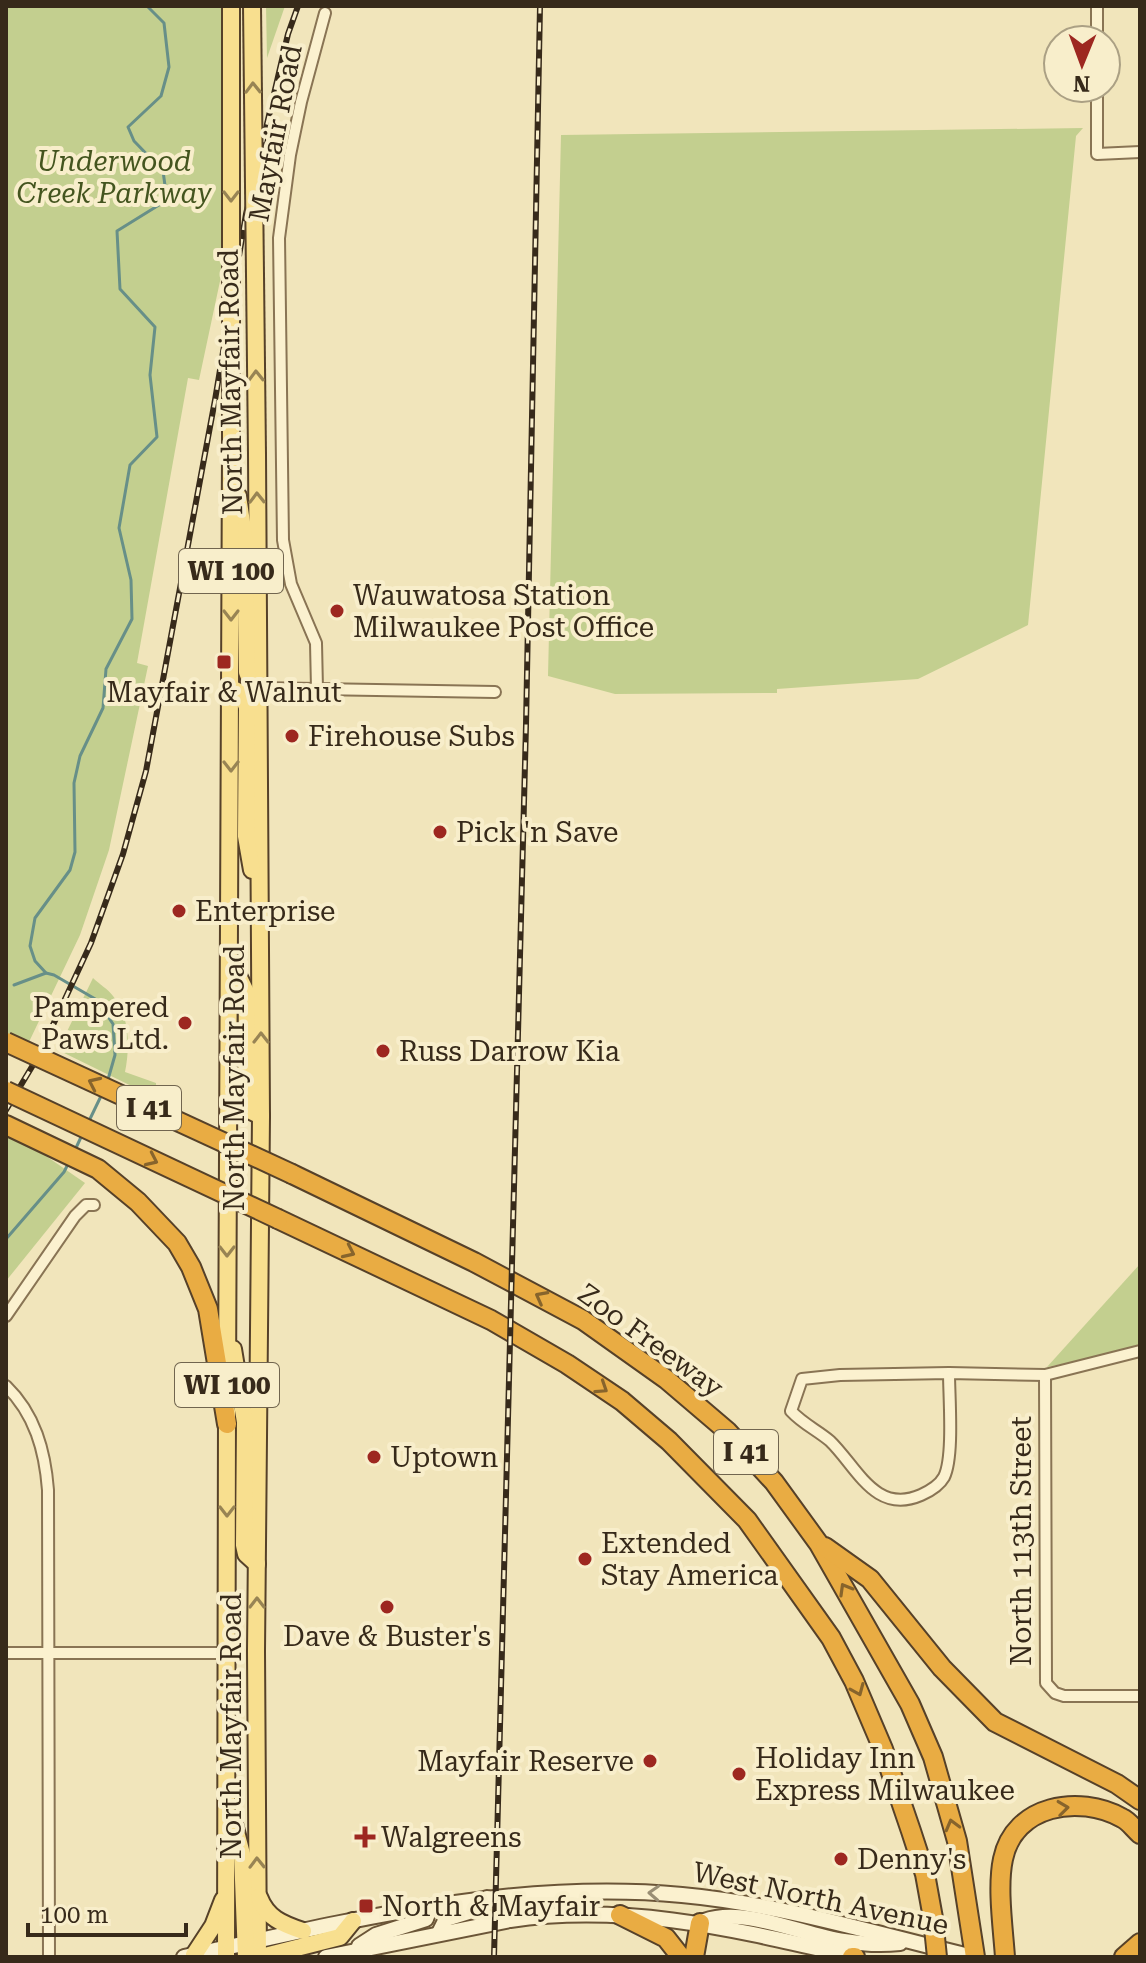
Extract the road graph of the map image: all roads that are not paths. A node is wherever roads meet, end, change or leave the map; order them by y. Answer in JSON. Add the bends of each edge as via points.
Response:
{"nodes":[{"id":1,"x":231,"y":6,"type":"edge"},
{"id":2,"x":252,"y":6,"type":"edge"},
{"id":3,"x":325,"y":13,"type":"dead end"},
{"id":4,"x":1097,"y":104,"type":"edge"},
{"id":5,"x":1140,"y":152,"type":"edge"},
{"id":6,"x":231,"y":457,"type":"junction"},
{"id":7,"x":231,"y":688,"type":"junction"},
{"id":8,"x":260,"y":688,"type":"junction"},
{"id":9,"x":317,"y":689,"type":"junction"},
{"id":10,"x":495,"y":692,"type":"dead end"},
{"id":11,"x":259,"y":907,"type":"junction"},
{"id":12,"x":230,"y":958,"type":"junction"},
{"id":13,"x":6,"y":1042,"type":"edge"},
{"id":14,"x":6,"y":1091,"type":"edge"},
{"id":15,"x":261,"y":1116,"type":"junction"},
{"id":16,"x":6,"y":1125,"type":"edge"},
{"id":17,"x":94,"y":1205,"type":"dead end"},
{"id":18,"x":6,"y":1316,"type":"edge"},
{"id":19,"x":226,"y":1316,"type":"junction"},
{"id":20,"x":1140,"y":1351,"type":"edge"},
{"id":21,"x":949,"y":1373,"type":"junction"},
{"id":22,"x":1045,"y":1375,"type":"junction"},
{"id":23,"x":6,"y":1386,"type":"edge"},
{"id":24,"x":227,"y":1424,"type":"junction"},
{"id":25,"x":819,"y":1544,"type":"junction"},
{"id":26,"x":257,"y":1564,"type":"junction"},
{"id":27,"x":6,"y":1653,"type":"edge"},
{"id":28,"x":227,"y":1653,"type":"junction"},
{"id":29,"x":50,"y":1654,"type":"junction"},
{"id":30,"x":1140,"y":1696,"type":"edge"},
{"id":31,"x":1140,"y":1800,"type":"edge"},
{"id":32,"x":228,"y":1803,"type":"junction"},
{"id":33,"x":1140,"y":1834,"type":"edge"},
{"id":34,"x":227,"y":1887,"type":"junction"},
{"id":35,"x":258,"y":1894,"type":"junction"},
{"id":36,"x":705,"y":1897,"type":"junction"},
{"id":37,"x":487,"y":1898,"type":"junction"},
{"id":38,"x":430,"y":1907,"type":"junction"},
{"id":39,"x":620,"y":1915,"type":"junction"},
{"id":40,"x":353,"y":1921,"type":"junction"},
{"id":41,"x":700,"y":1923,"type":"junction"},
{"id":42,"x":303,"y":1931,"type":"junction"},
{"id":43,"x":439,"y":1933,"type":"junction"},
{"id":44,"x":909,"y":1942,"type":"junction"},
{"id":45,"x":1140,"y":1943,"type":"edge"},
{"id":46,"x":352,"y":1951,"type":"junction"},
{"id":47,"x":243,"y":1952,"type":"edge"},
{"id":48,"x":189,"y":1956,"type":"edge"},
{"id":49,"x":49,"y":1957,"type":"edge"},
{"id":50,"x":326,"y":1957,"type":"edge"},
{"id":51,"x":681,"y":1957,"type":"edge"},
{"id":52,"x":694,"y":1957,"type":"edge"},
{"id":53,"x":854,"y":1957,"type":"edge"},
{"id":54,"x":937,"y":1957,"type":"edge"},
{"id":55,"x":974,"y":1957,"type":"edge"},
{"id":56,"x":1005,"y":1957,"type":"edge"},
{"id":57,"x":1124,"y":1957,"type":"edge"}],
"edges":[{"from":1,"to":6,"type":"main road","name":"North Mayfair Road","number":"WI 100","one_way":true,"bridge":true},
{"from":8,"to":2,"type":"main road","name":"North Mayfair Road","number":"WI 100","one_way":true,"bridge":true},
{"from":3,"to":9,"type":"street","name":"Mayfair Road","via":[[296,126],[279,238],[283,540],[291,584],[316,643]]},
{"from":4,"to":5,"type":"street","via":[[1097,154]]},
{"from":6,"to":7,"type":"main road","name":"North Mayfair Road","number":"WI 100","one_way":true},
{"from":6,"to":8,"type":"main road","via":[[245,542],[247,672]]},
{"from":7,"to":8,"type":"street"},
{"from":7,"to":11,"type":"main road","via":[[241,693],[247,707],[246,836]]},
{"from":7,"to":12,"type":"main road","name":"North Mayfair Road","number":"WI 100","one_way":true},
{"from":8,"to":9,"type":"street"},
{"from":8,"to":11,"type":"main road","name":"North Mayfair Road","number":"WI 100"},
{"from":9,"to":10,"type":"street"},
{"from":15,"to":11,"type":"main road","name":"North Mayfair Road","number":"WI 100","one_way":true},
{"from":12,"to":15,"type":"main road","via":[[247,994],[246,1096],[249,1110]]},
{"from":12,"to":19,"type":"main road","name":"North Mayfair Road","number":"WI 100","one_way":true},
{"from":25,"to":13,"type":"highway","name":"Zoo Freeway","number":"I 41","one_way":true,"bridge":true,"via":[[774,1482],[727,1431],[595,1328],[474,1262]]},
{"from":14,"to":54,"type":"highway","number":"I 41","one_way":true,"bridge":true,"via":[[491,1320],[622,1401],[669,1441],[747,1520],[831,1638],[854,1681],[925,1874]]},
{"from":15,"to":26,"type":"main road","name":"North Mayfair Road","number":"WI 100"},
{"from":16,"to":24,"type":"highway","via":[[98,1169],[177,1243],[208,1309]]},
{"from":17,"to":18,"type":"street","via":[[86,1205],[75,1216]]},
{"from":19,"to":24,"type":"main road","name":"North Mayfair Road","number":"WI 100"},
{"from":19,"to":26,"type":"main road","via":[[245,1422],[244,1545]]},
{"from":20,"to":22,"type":"street"},
{"from":21,"to":21,"type":"street","via":[[949,1462],[933,1490],[912,1499],[875,1494],[828,1440],[791,1411],[802,1379]]},
{"from":21,"to":22,"type":"street"},
{"from":22,"to":30,"type":"street","name":"North 113th Street","via":[[1044,1676],[1050,1689],[1064,1696]]},
{"from":23,"to":29,"type":"street","via":[[34,1425],[45,1462]]},
{"from":24,"to":28,"type":"main road","name":"North Mayfair Road","number":"WI 100","one_way":true},
{"from":25,"to":31,"type":"highway","via":[[870,1579],[950,1677],[995,1722]]},
{"from":55,"to":25,"type":"highway","name":"Zoo Freeway","number":"I 41","one_way":true,"via":[[957,1841],[933,1757],[910,1704]]},
{"from":35,"to":26,"type":"main road","name":"North Mayfair Road","number":"WI 100","one_way":true},
{"from":27,"to":29,"type":"street"},
{"from":28,"to":29,"type":"street"},
{"from":28,"to":32,"type":"main road","name":"North Mayfair Road","number":"WI 100"},
{"from":29,"to":49,"type":"street"},
{"from":32,"to":34,"type":"main road","name":"North Mayfair Road","number":"WI 100"},
{"from":32,"to":47,"type":"main road","via":[[242,1854]]},
{"from":56,"to":33,"type":"highway","one_way":true,"via":[[1002,1859],[1019,1826],[1036,1813],[1095,1806],[1124,1818]]},
{"from":34,"to":47,"type":"main road","name":"North Mayfair Road","number":"WI 100"},
{"from":34,"to":48,"type":"main road","via":[[213,1926]]},
{"from":35,"to":42,"type":"main road","via":[[268,1915]]},
{"from":35,"to":47,"type":"main road","name":"North Mayfair Road","number":"WI 100"},
{"from":36,"to":37,"type":"main road","name":"West North Avenue","one_way":true,"via":[[622,1891]]},
{"from":36,"to":41,"type":"main road"},
{"from":36,"to":44,"type":"main road","name":"West North Avenue"},
{"from":37,"to":38,"type":"main road","name":"West North Avenue"},
{"from":37,"to":43,"type":"main road","via":[[475,1910],[446,1919]]},
{"from":38,"to":40,"type":"main road","name":"West North Avenue"},
{"from":38,"to":46,"type":"main road","via":[[426,1919],[376,1935]]},
{"from":39,"to":41,"type":"main road","name":"West North Avenue"},
{"from":39,"to":43,"type":"main road","name":"West North Avenue","via":[[538,1915]]},
{"from":39,"to":51,"type":"highway","via":[[666,1938]]},
{"from":40,"to":42,"type":"main road","name":"West North Avenue"},
{"from":40,"to":47,"type":"main road","via":[[340,1937]]},
{"from":41,"to":44,"type":"main road","via":[[741,1917],[842,1941]]},
{"from":41,"to":52,"type":"highway"},
{"from":41,"to":53,"type":"main road","name":"West North Avenue"},
{"from":42,"to":47,"type":"main road","name":"West North Avenue"},
{"from":43,"to":46,"type":"main road","name":"West North Avenue"},
{"from":44,"to":55,"type":"main road","name":"West North Avenue"},
{"from":45,"to":57,"type":"highway"},
{"from":46,"to":50,"type":"main road","name":"West North Avenue"},
{"from":47,"to":48,"type":"main road","name":"West North Avenue"}]}
